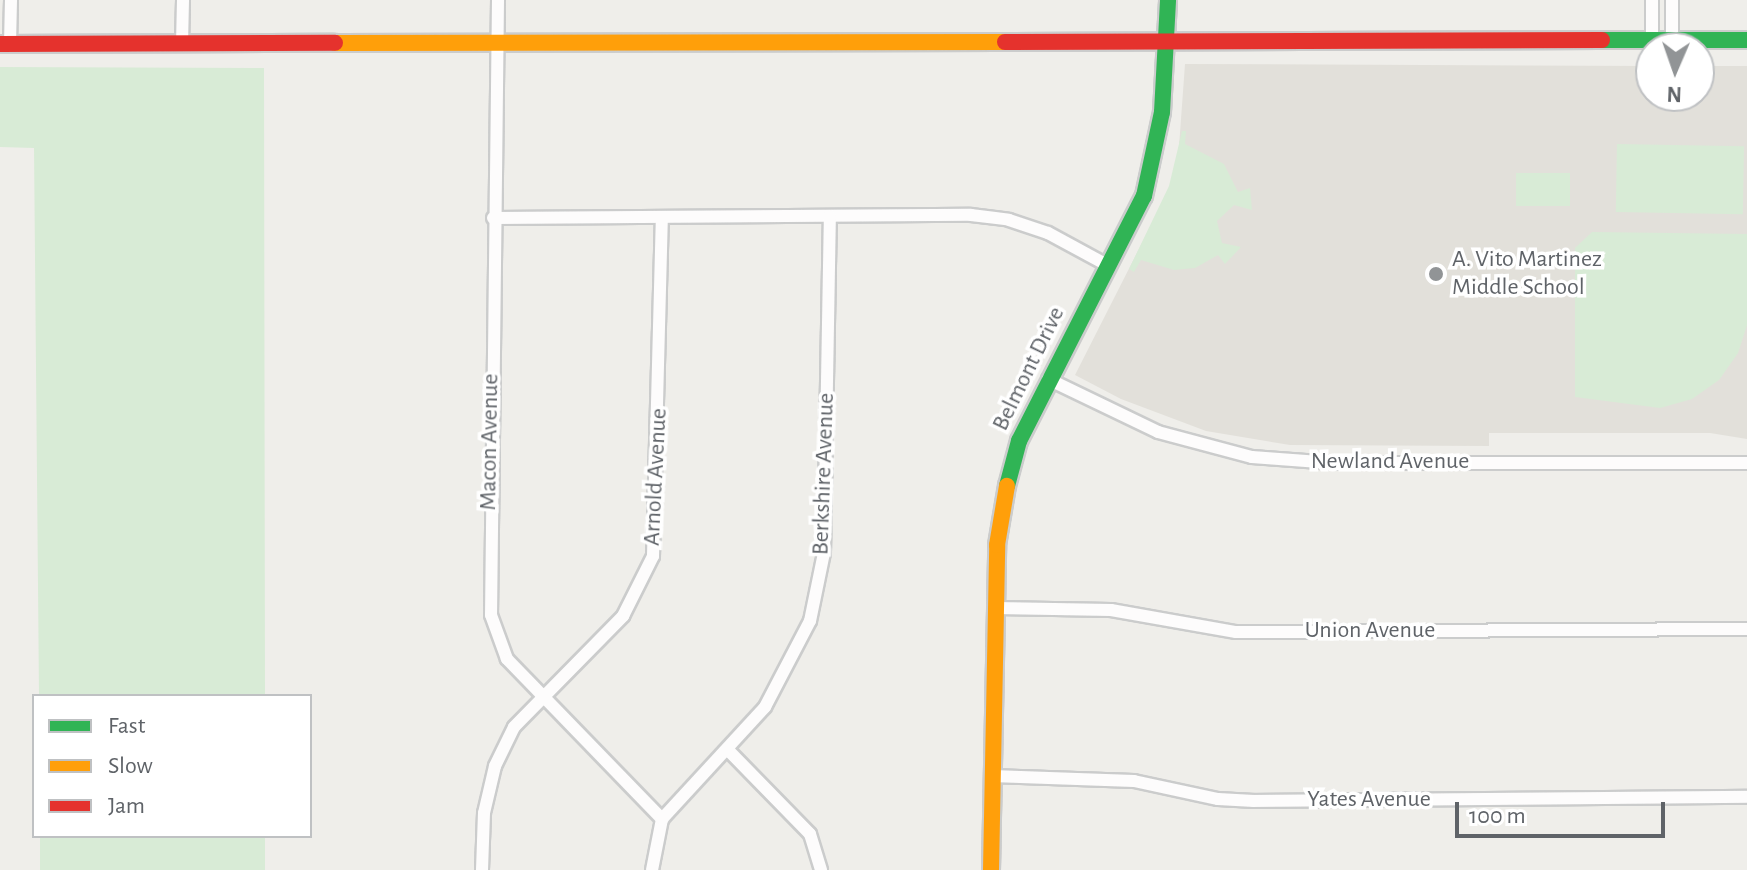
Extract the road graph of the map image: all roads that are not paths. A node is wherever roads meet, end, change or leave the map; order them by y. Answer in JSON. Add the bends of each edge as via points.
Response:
{"nodes":[{"id":1,"x":11,"y":0,"type":"edge"},
{"id":2,"x":183,"y":0,"type":"edge"},
{"id":3,"x":498,"y":0,"type":"edge"},
{"id":4,"x":1168,"y":0,"type":"edge"},
{"id":5,"x":1652,"y":0,"type":"edge"},
{"id":6,"x":1672,"y":0,"type":"edge"},
{"id":7,"x":1652,"y":32,"type":"edge"},
{"id":8,"x":1672,"y":32,"type":"edge"},
{"id":9,"x":1635,"y":40,"type":"edge"},
{"id":10,"x":1715,"y":40,"type":"edge"},
{"id":11,"x":1747,"y":40,"type":"edge"},
{"id":12,"x":1165,"y":41,"type":"junction"},
{"id":13,"x":496,"y":43,"type":"junction"},
{"id":14,"x":5,"y":44,"type":"edge"},
{"id":15,"x":182,"y":44,"type":"junction"},
{"id":16,"x":830,"y":216,"type":"junction"},
{"id":17,"x":493,"y":218,"type":"junction"},
{"id":18,"x":662,"y":218,"type":"junction"},
{"id":19,"x":1107,"y":265,"type":"junction"},
{"id":20,"x":1048,"y":379,"type":"junction"},
{"id":21,"x":1747,"y":463,"type":"edge"},
{"id":22,"x":996,"y":608,"type":"junction"},
{"id":23,"x":1747,"y":629,"type":"edge"},
{"id":24,"x":542,"y":696,"type":"junction"},
{"id":25,"x":729,"y":751,"type":"junction"},
{"id":26,"x":992,"y":776,"type":"junction"},
{"id":27,"x":1747,"y":797,"type":"edge"},
{"id":28,"x":662,"y":819,"type":"junction"},
{"id":29,"x":482,"y":870,"type":"edge"},
{"id":30,"x":652,"y":870,"type":"edge"},
{"id":31,"x":821,"y":870,"type":"edge"},
{"id":32,"x":991,"y":870,"type":"edge"}],
"edges":[{"from":1,"to":14,"type":"street"},
{"from":2,"to":15,"type":"street"},
{"from":3,"to":13,"type":"street","name":"Macon Avenue"},
{"from":4,"to":12,"type":"main road","name":"Belmont Drive"},
{"from":5,"to":7,"type":"street"},
{"from":6,"to":8,"type":"street"},
{"from":9,"to":12,"type":"main road"},
{"from":10,"to":11,"type":"main road"},
{"from":12,"to":13,"type":"main road"},
{"from":12,"to":19,"type":"main road","name":"Belmont Drive","via":[[1156,158],[1144,196]]},
{"from":13,"to":15,"type":"main road"},
{"from":13,"to":17,"type":"street","name":"Macon Avenue"},
{"from":14,"to":15,"type":"main road"},
{"from":16,"to":18,"type":"street"},
{"from":16,"to":19,"type":"street","via":[[1009,220],[1048,233]]},
{"from":16,"to":25,"type":"street","name":"Berkshire Avenue","via":[[824,553],[810,621],[789,669]]},
{"from":17,"to":18,"type":"street"},
{"from":17,"to":24,"type":"street","name":"Macon Avenue","via":[[489,603],[507,659]]},
{"from":18,"to":24,"type":"street","name":"Arnold Avenue","via":[[653,556],[623,616]]},
{"from":19,"to":20,"type":"main road","name":"Belmont Drive"},
{"from":20,"to":21,"type":"street","name":"Newland Avenue","via":[[1158,432],[1252,457],[1333,463]]},
{"from":20,"to":22,"type":"main road","name":"Belmont Drive","via":[[1019,441],[1005,494]]},
{"from":22,"to":23,"type":"street","name":"Union Avenue","via":[[1122,611],[1236,632]]},
{"from":22,"to":26,"type":"main road","name":"Belmont Drive"},
{"from":24,"to":28,"type":"street","name":"Macon Avenue"},
{"from":24,"to":29,"type":"street","name":"Arnold Avenue","via":[[514,727],[495,766],[484,813]]},
{"from":25,"to":28,"type":"street","name":"Berkshire Avenue"},
{"from":25,"to":31,"type":"street","via":[[810,834]]},
{"from":26,"to":27,"type":"street","name":"Yates Avenue","via":[[1134,781],[1254,801]]},
{"from":26,"to":32,"type":"main road","name":"Belmont Drive"},
{"from":28,"to":30,"type":"street"}]}
